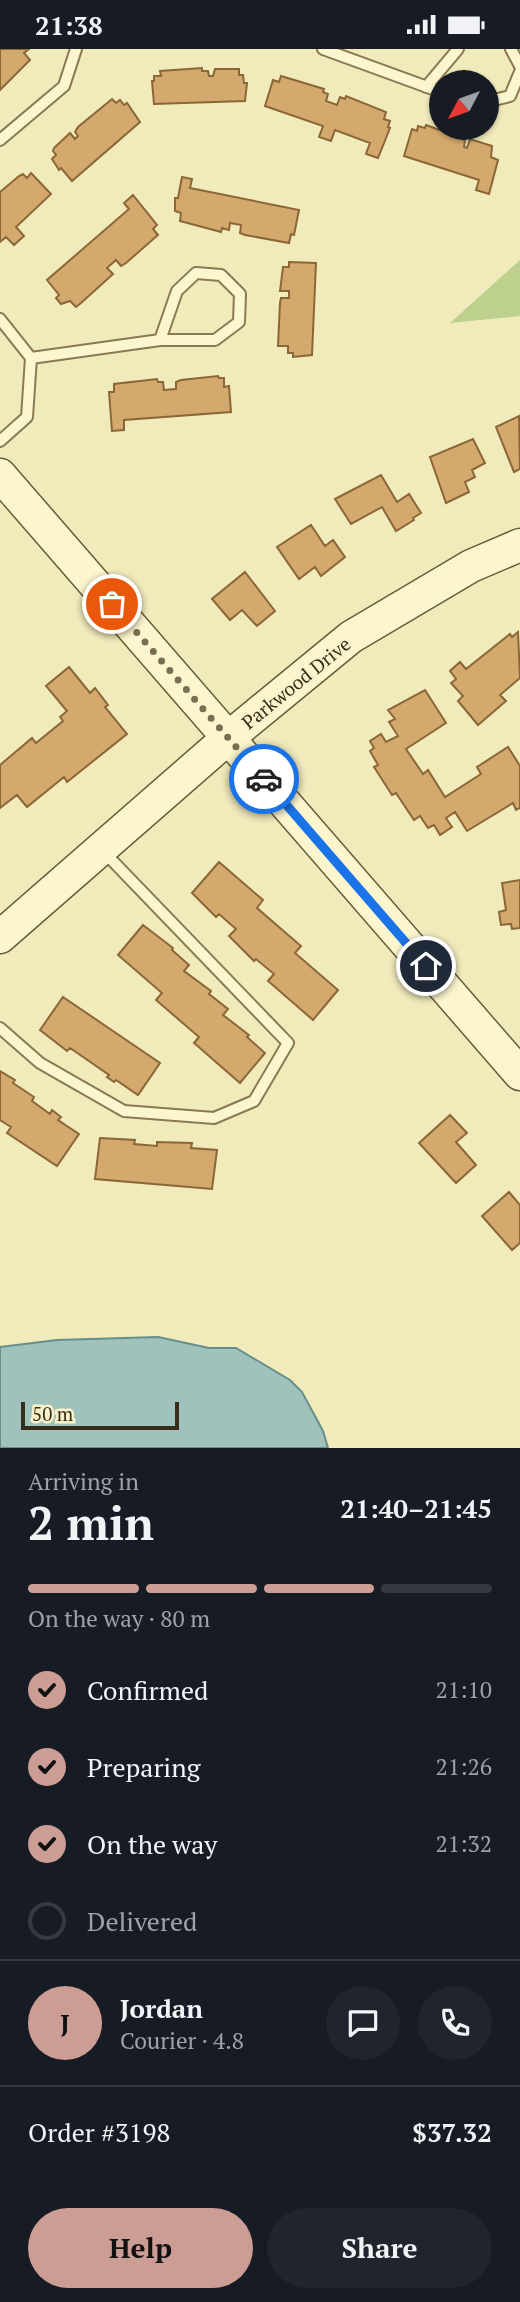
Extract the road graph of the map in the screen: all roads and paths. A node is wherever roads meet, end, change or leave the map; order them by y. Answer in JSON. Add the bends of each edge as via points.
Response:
{"nodes":[{"id":1,"x":76,"y":49,"type":"edge"},
{"id":2,"x":323,"y":49,"type":"edge"},
{"id":3,"x":457,"y":49,"type":"edge"},
{"id":4,"x":511,"y":49,"type":"edge"},
{"id":5,"x":520,"y":66,"type":"edge"},
{"id":6,"x":520,"y":72,"type":"edge"},
{"id":7,"x":426,"y":87,"type":"junction"},
{"id":8,"x":429,"y":88,"type":"edge"},
{"id":9,"x":499,"y":99,"type":"edge"},
{"id":10,"x":0,"y":140,"type":"edge"},
{"id":11,"x":0,"y":319,"type":"edge"},
{"id":12,"x":160,"y":340,"type":"junction"},
{"id":13,"x":31,"y":358,"type":"junction"},
{"id":14,"x":0,"y":441,"type":"edge"},
{"id":15,"x":0,"y":475,"type":"edge"},
{"id":16,"x":520,"y":545,"type":"edge"},
{"id":17,"x":228,"y":738,"type":"junction"},
{"id":18,"x":101,"y":849,"type":"junction"},
{"id":19,"x":0,"y":937,"type":"edge"},
{"id":20,"x":0,"y":1028,"type":"edge"},
{"id":21,"x":520,"y":1074,"type":"edge"}],
"edges":[{"from":1,"to":10,"type":"lane","via":[[64,86]]},
{"from":2,"to":7,"type":"lane"},
{"from":3,"to":7,"type":"lane"},
{"from":4,"to":5,"type":"lane"},
{"from":6,"to":9,"type":"lane","via":[[510,96]]},
{"from":7,"to":8,"type":"lane"},
{"from":11,"to":13,"type":"lane"},
{"from":12,"to":12,"type":"lane","via":[[215,340],[239,322],[240,294],[221,275],[196,272],[177,291]]},
{"from":12,"to":13,"type":"lane"},
{"from":13,"to":14,"type":"lane","via":[[27,417]]},
{"from":15,"to":17,"type":"street"},
{"from":16,"to":17,"type":"street","name":"Parkwood Drive","via":[[471,566],[351,637]]},
{"from":17,"to":18,"type":"street","name":"Parkwood Drive"},
{"from":17,"to":21,"type":"street"},
{"from":18,"to":19,"type":"street","name":"Parkwood Drive"},
{"from":18,"to":20,"type":"lane","via":[[288,1043],[254,1101],[215,1118],[124,1111],[40,1063]]}]}
